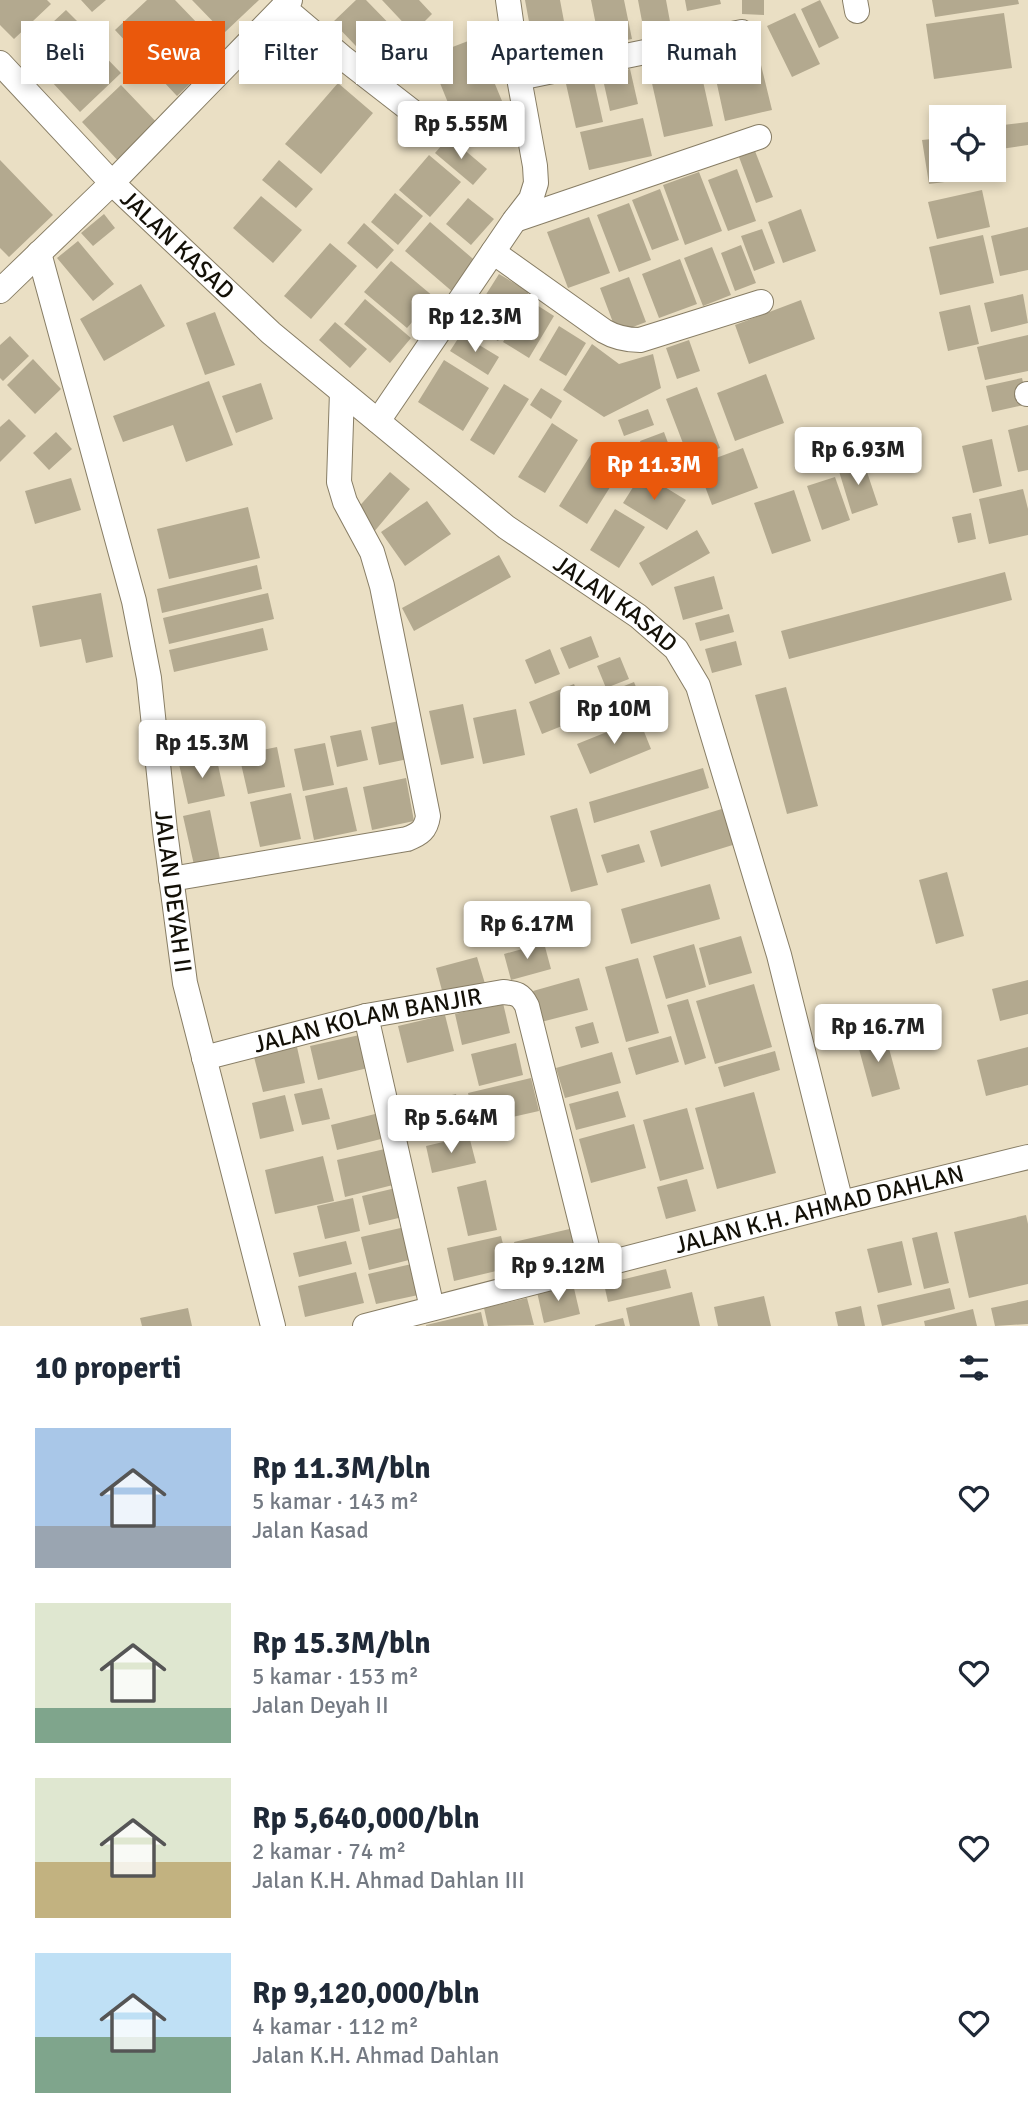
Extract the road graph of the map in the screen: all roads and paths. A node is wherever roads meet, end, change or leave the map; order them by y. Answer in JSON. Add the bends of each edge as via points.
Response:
{"nodes":[{"id":1,"x":508,"y":0,"type":"edge"},
{"id":2,"x":287,"y":4,"type":"edge"},
{"id":3,"x":511,"y":21,"type":"edge"},
{"id":4,"x":0,"y":63,"type":"edge"},
{"id":5,"x":520,"y":84,"type":"edge"},
{"id":6,"x":427,"y":123,"type":"dead end"},
{"id":7,"x":759,"y":137,"type":"dead end"},
{"id":8,"x":112,"y":183,"type":"junction"},
{"id":9,"x":514,"y":220,"type":"junction"},
{"id":10,"x":493,"y":252,"type":"junction"},
{"id":11,"x":39,"y":253,"type":"junction"},
{"id":12,"x":0,"y":291,"type":"edge"},
{"id":13,"x":761,"y":302,"type":"dead end"},
{"id":14,"x":342,"y":392,"type":"junction"},
{"id":15,"x":378,"y":421,"type":"junction"},
{"id":16,"x":171,"y":879,"type":"junction"},
{"id":17,"x":366,"y":1016,"type":"junction"},
{"id":18,"x":204,"y":1058,"type":"junction"},
{"id":19,"x":1028,"y":1157,"type":"edge"},
{"id":20,"x":841,"y":1203,"type":"junction"},
{"id":21,"x":592,"y":1267,"type":"junction"},
{"id":22,"x":432,"y":1308,"type":"junction"},
{"id":23,"x":273,"y":1326,"type":"edge"},
{"id":24,"x":365,"y":1326,"type":"edge"}],
"edges":[{"from":1,"to":3,"type":"street"},
{"from":2,"to":6,"type":"street","via":[[342,57]]},
{"from":2,"to":8,"type":"street"},
{"from":4,"to":8,"type":"street","name":"JALAN KASAD"},
{"from":5,"to":9,"type":"street","via":[[536,183],[531,200]]},
{"from":7,"to":9,"type":"street"},
{"from":8,"to":11,"type":"street"},
{"from":8,"to":14,"type":"street","name":"JALAN KASAD","via":[[271,333]]},
{"from":9,"to":10,"type":"street"},
{"from":10,"to":13,"type":"street","via":[[604,331],[626,340],[640,340]]},
{"from":10,"to":15,"type":"street"},
{"from":11,"to":12,"type":"street"},
{"from":11,"to":16,"type":"street","name":"JALAN DEYAH II","via":[[134,601],[149,678]]},
{"from":14,"to":15,"type":"street","name":"JALAN KASAD"},
{"from":14,"to":16,"type":"street","via":[[339,482],[372,552],[382,586],[427,825],[407,839]]},
{"from":15,"to":20,"type":"street","name":"JALAN KASAD","via":[[506,527],[638,616],[676,649],[698,686],[779,955]]},
{"from":16,"to":18,"type":"street","name":"JALAN DEYAH II","via":[[185,983]]},
{"from":17,"to":18,"type":"street","name":"JALAN KOLAM BANJIR"},
{"from":17,"to":21,"type":"street","name":"JALAN KOLAM BANJIR","via":[[503,992],[522,997]]},
{"from":17,"to":22,"type":"street"},
{"from":18,"to":23,"type":"street","name":"JALAN DEYAH II"},
{"from":19,"to":20,"type":"street","name":"JALAN K.H. AHMAD DAHLAN"},
{"from":20,"to":21,"type":"street","name":"JALAN K.H. AHMAD DAHLAN"},
{"from":21,"to":22,"type":"street","name":"JALAN K.H. AHMAD DAHLAN"},
{"from":22,"to":24,"type":"street","name":"JALAN K.H. AHMAD DAHLAN"}]}
